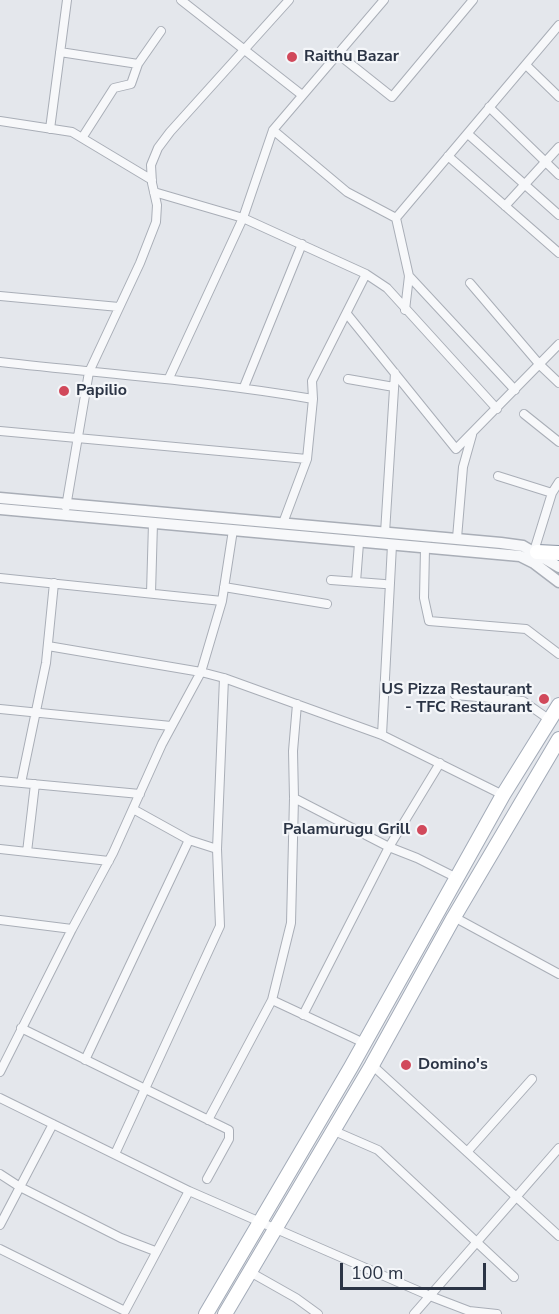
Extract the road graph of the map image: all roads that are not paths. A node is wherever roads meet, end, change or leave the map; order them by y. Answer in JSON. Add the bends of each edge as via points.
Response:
{"nodes":[{"id":1,"x":67,"y":0,"type":"edge"},
{"id":2,"x":181,"y":0,"type":"edge"},
{"id":3,"x":289,"y":0,"type":"edge"},
{"id":4,"x":384,"y":0,"type":"edge"},
{"id":5,"x":473,"y":0,"type":"edge"},
{"id":6,"x":559,"y":25,"type":"edge"},
{"id":7,"x":161,"y":31,"type":"dead end"},
{"id":8,"x":244,"y":50,"type":"junction"},
{"id":9,"x":60,"y":52,"type":"junction"},
{"id":10,"x":338,"y":54,"type":"junction"},
{"id":11,"x":138,"y":64,"type":"junction"},
{"id":12,"x":526,"y":65,"type":"junction"},
{"id":13,"x":302,"y":96,"type":"junction"},
{"id":14,"x":559,"y":97,"type":"edge"},
{"id":15,"x":489,"y":107,"type":"junction"},
{"id":16,"x":0,"y":121,"type":"edge"},
{"id":17,"x":50,"y":129,"type":"junction"},
{"id":18,"x":273,"y":130,"type":"junction"},
{"id":19,"x":468,"y":134,"type":"junction"},
{"id":20,"x":82,"y":138,"type":"junction"},
{"id":21,"x":559,"y":147,"type":"edge"},
{"id":22,"x":448,"y":156,"type":"junction"},
{"id":23,"x":546,"y":162,"type":"junction"},
{"id":24,"x":559,"y":175,"type":"edge"},
{"id":25,"x":152,"y":180,"type":"junction"},
{"id":26,"x":526,"y":184,"type":"junction"},
{"id":27,"x":154,"y":192,"type":"junction"},
{"id":28,"x":505,"y":206,"type":"junction"},
{"id":29,"x":559,"y":215,"type":"edge"},
{"id":30,"x":243,"y":218,"type":"junction"},
{"id":31,"x":396,"y":218,"type":"junction"},
{"id":32,"x":302,"y":244,"type":"junction"},
{"id":33,"x":559,"y":253,"type":"edge"},
{"id":34,"x":366,"y":274,"type":"junction"},
{"id":35,"x":409,"y":276,"type":"junction"},
{"id":36,"x":470,"y":283,"type":"dead end"},
{"id":37,"x":0,"y":296,"type":"edge"},
{"id":38,"x":119,"y":307,"type":"junction"},
{"id":39,"x":405,"y":310,"type":"junction"},
{"id":40,"x":347,"y":314,"type":"junction"},
{"id":41,"x":559,"y":344,"type":"edge"},
{"id":42,"x":0,"y":362,"type":"edge"},
{"id":43,"x":540,"y":365,"type":"junction"},
{"id":44,"x":89,"y":372,"type":"junction"},
{"id":45,"x":395,"y":373,"type":"junction"},
{"id":46,"x":169,"y":378,"type":"junction"},
{"id":47,"x":348,"y":379,"type":"dead end"},
{"id":48,"x":559,"y":383,"type":"edge"},
{"id":49,"x":244,"y":387,"type":"junction"},
{"id":50,"x":394,"y":387,"type":"junction"},
{"id":51,"x":515,"y":390,"type":"junction"},
{"id":52,"x":313,"y":399,"type":"junction"},
{"id":53,"x":497,"y":408,"type":"junction"},
{"id":54,"x":524,"y":414,"type":"dead end"},
{"id":55,"x":0,"y":431,"type":"edge"},
{"id":56,"x":473,"y":433,"type":"junction"},
{"id":57,"x":77,"y":438,"type":"junction"},
{"id":58,"x":559,"y":442,"type":"edge"},
{"id":59,"x":307,"y":459,"type":"junction"},
{"id":60,"x":498,"y":476,"type":"dead end"},
{"id":61,"x":559,"y":483,"type":"edge"},
{"id":62,"x":552,"y":493,"type":"junction"},
{"id":63,"x":0,"y":498,"type":"edge"},
{"id":64,"x":0,"y":508,"type":"edge"},
{"id":65,"x":66,"y":509,"type":"junction"},
{"id":66,"x":153,"y":523,"type":"junction"},
{"id":67,"x":283,"y":524,"type":"junction"},
{"id":68,"x":233,"y":530,"type":"junction"},
{"id":69,"x":386,"y":533,"type":"junction"},
{"id":70,"x":458,"y":538,"type":"junction"},
{"id":71,"x":359,"y":543,"type":"junction"},
{"id":72,"x":392,"y":545,"type":"junction"},
{"id":73,"x":425,"y":548,"type":"junction"},
{"id":74,"x":535,"y":552,"type":"junction"},
{"id":75,"x":559,"y":553,"type":"edge"},
{"id":76,"x":559,"y":567,"type":"edge"},
{"id":77,"x":0,"y":578,"type":"edge"},
{"id":78,"x":331,"y":580,"type":"dead end"},
{"id":79,"x":356,"y":582,"type":"junction"},
{"id":80,"x":559,"y":582,"type":"edge"},
{"id":81,"x":54,"y":583,"type":"junction"},
{"id":82,"x":384,"y":584,"type":"dead end"},
{"id":83,"x":225,"y":587,"type":"junction"},
{"id":84,"x":151,"y":593,"type":"junction"},
{"id":85,"x":222,"y":602,"type":"junction"},
{"id":86,"x":327,"y":604,"type":"dead end"},
{"id":87,"x":48,"y":646,"type":"junction"},
{"id":88,"x":559,"y":654,"type":"edge"},
{"id":89,"x":201,"y":672,"type":"junction"},
{"id":90,"x":224,"y":678,"type":"junction"},
{"id":91,"x":455,"y":695,"type":"dead end"},
{"id":92,"x":297,"y":704,"type":"junction"},
{"id":93,"x":559,"y":705,"type":"edge"},
{"id":94,"x":0,"y":709,"type":"edge"},
{"id":95,"x":36,"y":714,"type":"junction"},
{"id":96,"x":550,"y":720,"type":"junction"},
{"id":97,"x":171,"y":726,"type":"junction"},
{"id":98,"x":382,"y":735,"type":"junction"},
{"id":99,"x":559,"y":739,"type":"edge"},
{"id":100,"x":440,"y":763,"type":"junction"},
{"id":101,"x":0,"y":781,"type":"edge"},
{"id":102,"x":21,"y":783,"type":"junction"},
{"id":103,"x":35,"y":784,"type":"junction"},
{"id":104,"x":140,"y":794,"type":"junction"},
{"id":105,"x":503,"y":795,"type":"junction"},
{"id":106,"x":294,"y":798,"type":"junction"},
{"id":107,"x":133,"y":809,"type":"junction"},
{"id":108,"x":189,"y":840,"type":"junction"},
{"id":109,"x":389,"y":847,"type":"junction"},
{"id":110,"x":0,"y":849,"type":"edge"},
{"id":111,"x":217,"y":849,"type":"junction"},
{"id":112,"x":27,"y":852,"type":"junction"},
{"id":113,"x":109,"y":861,"type":"junction"},
{"id":114,"x":455,"y":878,"type":"junction"},
{"id":115,"x":454,"y":917,"type":"junction"},
{"id":116,"x":0,"y":920,"type":"edge"},
{"id":117,"x":72,"y":929,"type":"junction"},
{"id":118,"x":559,"y":974,"type":"edge"},
{"id":119,"x":272,"y":1000,"type":"junction"},
{"id":120,"x":303,"y":1015,"type":"junction"},
{"id":121,"x":21,"y":1028,"type":"junction"},
{"id":122,"x":364,"y":1043,"type":"junction"},
{"id":123,"x":85,"y":1060,"type":"junction"},
{"id":124,"x":372,"y":1065,"type":"junction"},
{"id":125,"x":0,"y":1072,"type":"edge"},
{"id":126,"x":532,"y":1079,"type":"dead end"},
{"id":127,"x":145,"y":1089,"type":"junction"},
{"id":128,"x":0,"y":1098,"type":"edge"},
{"id":129,"x":208,"y":1120,"type":"junction"},
{"id":130,"x":53,"y":1124,"type":"junction"},
{"id":131,"x":332,"y":1130,"type":"junction"},
{"id":132,"x":559,"y":1148,"type":"edge"},
{"id":133,"x":467,"y":1152,"type":"junction"},
{"id":134,"x":115,"y":1154,"type":"junction"},
{"id":135,"x":0,"y":1174,"type":"edge"},
{"id":136,"x":207,"y":1179,"type":"dead end"},
{"id":137,"x":20,"y":1187,"type":"junction"},
{"id":138,"x":189,"y":1191,"type":"junction"},
{"id":139,"x":516,"y":1197,"type":"junction"},
{"id":140,"x":261,"y":1221,"type":"junction"},
{"id":141,"x":0,"y":1225,"type":"edge"},
{"id":142,"x":277,"y":1227,"type":"junction"},
{"id":143,"x":559,"y":1236,"type":"edge"},
{"id":144,"x":478,"y":1241,"type":"junction"},
{"id":145,"x":0,"y":1249,"type":"edge"},
{"id":146,"x":155,"y":1251,"type":"junction"},
{"id":147,"x":250,"y":1272,"type":"junction"},
{"id":148,"x":514,"y":1277,"type":"dead end"},
{"id":149,"x":430,"y":1296,"type":"junction"},
{"id":150,"x":206,"y":1314,"type":"edge"},
{"id":151,"x":225,"y":1314,"type":"edge"},
{"id":152,"x":318,"y":1314,"type":"edge"},
{"id":153,"x":414,"y":1314,"type":"edge"},
{"id":154,"x":497,"y":1314,"type":"edge"}],
"edges":[{"from":1,"to":9,"type":"street"},
{"from":2,"to":8,"type":"street"},
{"from":3,"to":8,"type":"street"},
{"from":4,"to":10,"type":"street"},
{"from":5,"to":10,"type":"street","via":[[392,97]]},
{"from":6,"to":12,"type":"street"},
{"from":7,"to":11,"type":"street"},
{"from":8,"to":13,"type":"street"},
{"from":8,"to":25,"type":"street","via":[[158,148],[151,165]]},
{"from":9,"to":11,"type":"street"},
{"from":9,"to":17,"type":"street"},
{"from":10,"to":13,"type":"street"},
{"from":11,"to":20,"type":"street","via":[[131,84],[114,88]]},
{"from":12,"to":14,"type":"street"},
{"from":12,"to":15,"type":"street"},
{"from":13,"to":18,"type":"street"},
{"from":15,"to":19,"type":"street"},
{"from":15,"to":23,"type":"street"},
{"from":16,"to":17,"type":"street"},
{"from":17,"to":20,"type":"street","via":[[72,132]]},
{"from":18,"to":30,"type":"street"},
{"from":18,"to":31,"type":"street","via":[[346,192]]},
{"from":19,"to":22,"type":"street"},
{"from":19,"to":26,"type":"street"},
{"from":20,"to":25,"type":"street"},
{"from":21,"to":23,"type":"street"},
{"from":22,"to":28,"type":"street"},
{"from":22,"to":31,"type":"street"},
{"from":23,"to":24,"type":"street"},
{"from":23,"to":26,"type":"street"},
{"from":25,"to":27,"type":"street"},
{"from":26,"to":28,"type":"street"},
{"from":26,"to":29,"type":"street"},
{"from":27,"to":30,"type":"street"},
{"from":27,"to":38,"type":"street","via":[[156,222]]},
{"from":28,"to":33,"type":"street"},
{"from":30,"to":32,"type":"street"},
{"from":30,"to":46,"type":"street"},
{"from":31,"to":35,"type":"street"},
{"from":32,"to":34,"type":"street"},
{"from":32,"to":49,"type":"street"},
{"from":34,"to":39,"type":"street","via":[[387,288]]},
{"from":34,"to":40,"type":"street"},
{"from":35,"to":39,"type":"street"},
{"from":35,"to":51,"type":"street"},
{"from":36,"to":43,"type":"street"},
{"from":37,"to":38,"type":"street"},
{"from":38,"to":44,"type":"street"},
{"from":39,"to":53,"type":"street"},
{"from":40,"to":45,"type":"street"},
{"from":40,"to":52,"type":"street","via":[[312,381]]},
{"from":41,"to":43,"type":"street"},
{"from":42,"to":44,"type":"street"},
{"from":43,"to":48,"type":"street"},
{"from":43,"to":51,"type":"street"},
{"from":44,"to":46,"type":"street"},
{"from":44,"to":57,"type":"street"},
{"from":45,"to":50,"type":"street"},
{"from":45,"to":56,"type":"street","via":[[456,449]]},
{"from":46,"to":49,"type":"street"},
{"from":47,"to":50,"type":"street"},
{"from":49,"to":52,"type":"street"},
{"from":50,"to":69,"type":"street"},
{"from":51,"to":53,"type":"street"},
{"from":52,"to":59,"type":"street"},
{"from":53,"to":56,"type":"street"},
{"from":54,"to":58,"type":"street"},
{"from":55,"to":57,"type":"street"},
{"from":56,"to":70,"type":"street","via":[[463,467]]},
{"from":57,"to":59,"type":"street"},
{"from":57,"to":65,"type":"street"},
{"from":59,"to":67,"type":"street"},
{"from":60,"to":62,"type":"street"},
{"from":61,"to":62,"type":"street"},
{"from":62,"to":74,"type":"street"},
{"from":63,"to":65,"type":"street"},
{"from":64,"to":65,"type":"street"},
{"from":65,"to":66,"type":"street"},
{"from":65,"to":67,"type":"street"},
{"from":66,"to":68,"type":"street"},
{"from":66,"to":84,"type":"street"},
{"from":67,"to":69,"type":"street"},
{"from":68,"to":71,"type":"street"},
{"from":68,"to":83,"type":"street"},
{"from":69,"to":70,"type":"street"},
{"from":70,"to":74,"type":"street","via":[[523,546]]},
{"from":71,"to":72,"type":"street"},
{"from":71,"to":79,"type":"street"},
{"from":72,"to":73,"type":"street"},
{"from":72,"to":98,"type":"street"},
{"from":73,"to":80,"type":"street","via":[[520,556]]},
{"from":73,"to":88,"type":"street","via":[[424,598],[429,621],[526,629]]},
{"from":74,"to":75,"type":"main road"},
{"from":74,"to":76,"type":"street"},
{"from":77,"to":81,"type":"street"},
{"from":78,"to":79,"type":"street"},
{"from":79,"to":82,"type":"street"},
{"from":81,"to":84,"type":"street"},
{"from":81,"to":87,"type":"street"},
{"from":83,"to":85,"type":"street"},
{"from":83,"to":86,"type":"street"},
{"from":84,"to":85,"type":"street"},
{"from":85,"to":89,"type":"street"},
{"from":87,"to":89,"type":"street"},
{"from":87,"to":95,"type":"street"},
{"from":89,"to":90,"type":"street"},
{"from":89,"to":97,"type":"street"},
{"from":90,"to":92,"type":"street"},
{"from":90,"to":111,"type":"street"},
{"from":91,"to":96,"type":"street","via":[[523,701]]},
{"from":92,"to":98,"type":"street"},
{"from":92,"to":106,"type":"street"},
{"from":93,"to":96,"type":"main road"},
{"from":94,"to":95,"type":"street"},
{"from":95,"to":97,"type":"street"},
{"from":95,"to":102,"type":"street"},
{"from":96,"to":105,"type":"main road"},
{"from":97,"to":104,"type":"street"},
{"from":98,"to":100,"type":"street"},
{"from":99,"to":115,"type":"main road"},
{"from":100,"to":105,"type":"street"},
{"from":100,"to":109,"type":"street"},
{"from":101,"to":102,"type":"street"},
{"from":102,"to":103,"type":"street"},
{"from":103,"to":104,"type":"street"},
{"from":103,"to":112,"type":"street"},
{"from":104,"to":107,"type":"street"},
{"from":105,"to":114,"type":"main road"},
{"from":106,"to":109,"type":"street"},
{"from":106,"to":119,"type":"street","via":[[291,923]]},
{"from":107,"to":108,"type":"street"},
{"from":107,"to":113,"type":"street"},
{"from":108,"to":111,"type":"street"},
{"from":108,"to":123,"type":"street"},
{"from":109,"to":114,"type":"street"},
{"from":109,"to":120,"type":"street"},
{"from":110,"to":112,"type":"street"},
{"from":111,"to":127,"type":"street","via":[[220,926]]},
{"from":112,"to":113,"type":"street"},
{"from":113,"to":117,"type":"street"},
{"from":114,"to":122,"type":"main road"},
{"from":115,"to":118,"type":"street"},
{"from":115,"to":124,"type":"main road"},
{"from":116,"to":117,"type":"street"},
{"from":117,"to":121,"type":"street"},
{"from":119,"to":120,"type":"street"},
{"from":119,"to":129,"type":"street"},
{"from":120,"to":122,"type":"street"},
{"from":121,"to":123,"type":"street"},
{"from":121,"to":125,"type":"street"},
{"from":122,"to":140,"type":"main road"},
{"from":123,"to":127,"type":"street"},
{"from":124,"to":131,"type":"main road"},
{"from":124,"to":133,"type":"street"},
{"from":126,"to":133,"type":"street"},
{"from":127,"to":129,"type":"street"},
{"from":127,"to":134,"type":"street"},
{"from":128,"to":130,"type":"street"},
{"from":129,"to":136,"type":"street","via":[[230,1133]]},
{"from":130,"to":134,"type":"street"},
{"from":130,"to":137,"type":"street"},
{"from":131,"to":142,"type":"main road"},
{"from":131,"to":144,"type":"street","via":[[378,1150]]},
{"from":132,"to":139,"type":"street"},
{"from":133,"to":139,"type":"street"},
{"from":134,"to":138,"type":"street"},
{"from":135,"to":137,"type":"street"},
{"from":137,"to":141,"type":"street"},
{"from":137,"to":146,"type":"street"},
{"from":138,"to":140,"type":"street"},
{"from":138,"to":146,"type":"street"},
{"from":139,"to":143,"type":"street"},
{"from":139,"to":144,"type":"street"},
{"from":140,"to":142,"type":"street"},
{"from":140,"to":150,"type":"main road"},
{"from":142,"to":147,"type":"main road"},
{"from":142,"to":149,"type":"street"},
{"from":144,"to":148,"type":"street"},
{"from":144,"to":149,"type":"street"},
{"from":145,"to":146,"type":"street","via":[[125,1311]]},
{"from":147,"to":151,"type":"main road"},
{"from":147,"to":152,"type":"street"},
{"from":149,"to":153,"type":"street"},
{"from":149,"to":154,"type":"street","via":[[469,1311]]}]}
